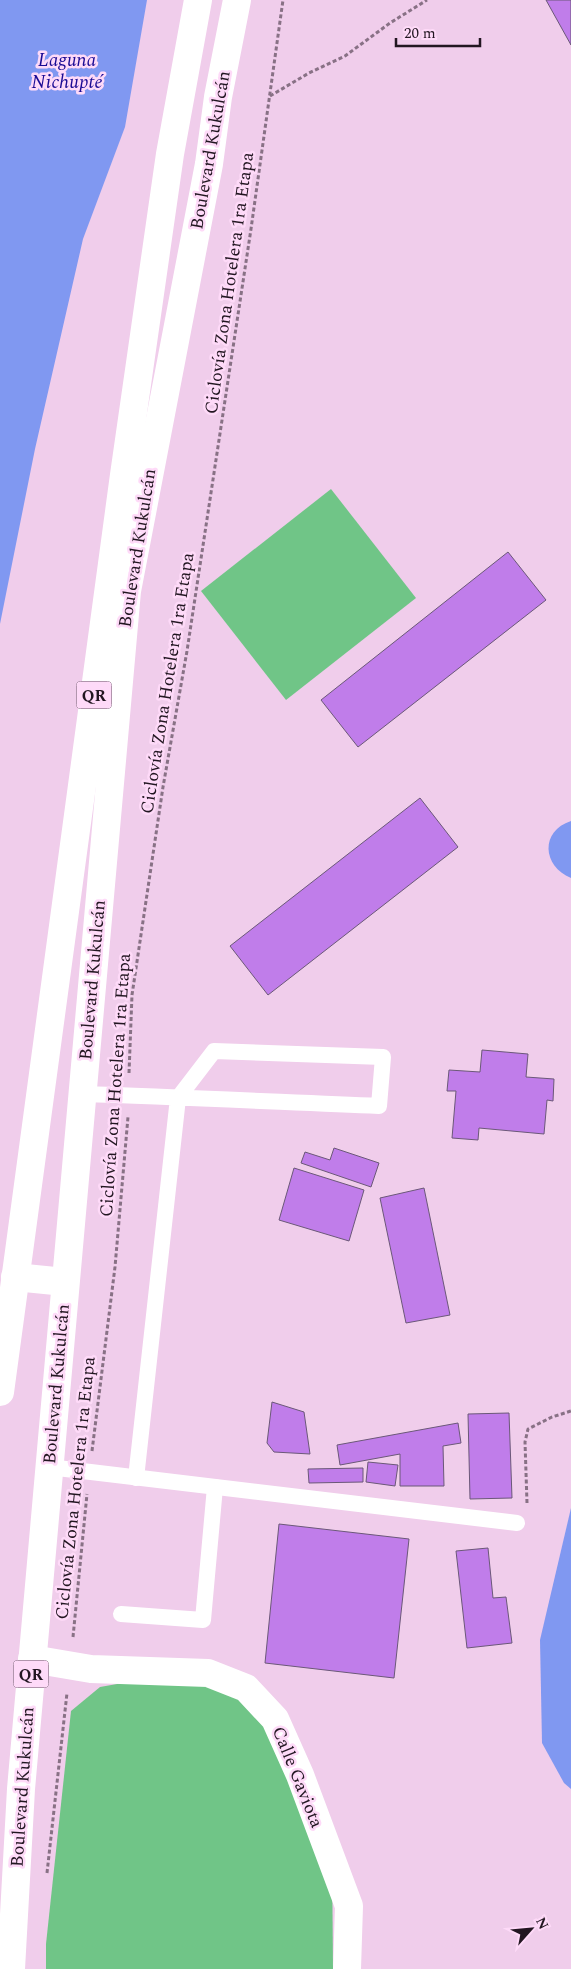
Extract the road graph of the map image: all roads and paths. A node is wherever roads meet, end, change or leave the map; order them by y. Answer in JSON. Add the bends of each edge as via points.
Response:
{"nodes":[{"id":1,"x":198,"y":0,"type":"edge"},
{"id":2,"x":237,"y":0,"type":"edge"},
{"id":3,"x":283,"y":0,"type":"edge"},
{"id":4,"x":427,"y":0,"type":"edge"},
{"id":5,"x":270,"y":96,"type":"junction"},
{"id":6,"x":82,"y":1094,"type":"junction"},
{"id":7,"x":129,"y":1095,"type":"junction"},
{"id":8,"x":178,"y":1098,"type":"junction"},
{"id":9,"x":15,"y":1277,"type":"junction"},
{"id":10,"x":65,"y":1282,"type":"junction"},
{"id":11,"x":0,"y":1392,"type":"edge"},
{"id":12,"x":571,"y":1411,"type":"edge"},
{"id":13,"x":49,"y":1467,"type":"junction"},
{"id":14,"x":89,"y":1472,"type":"junction"},
{"id":15,"x":136,"y":1478,"type":"junction"},
{"id":16,"x":215,"y":1487,"type":"junction"},
{"id":17,"x":517,"y":1523,"type":"joint"},
{"id":18,"x":121,"y":1614,"type":"dead end"},
{"id":19,"x":32,"y":1659,"type":"junction"},
{"id":20,"x":70,"y":1665,"type":"junction"},
{"id":21,"x":46,"y":1877,"type":"dead end"},
{"id":22,"x":11,"y":1969,"type":"edge"},
{"id":23,"x":347,"y":1969,"type":"edge"}],
"edges":[{"from":1,"to":9,"type":"main road","name":"Boulevard Kukulcán","number":"QR","via":[[170,154],[125,465]]},
{"from":2,"to":6,"type":"main road","name":"Boulevard Kukulcán","number":"QR","via":[[127,591]]},
{"from":3,"to":5,"type":"path","name":"Ciclovía Zona Hotelera 1ra Etapa"},
{"from":4,"to":5,"type":"path","via":[[345,56]]},
{"from":5,"to":7,"type":"path","name":"Ciclovía Zona Hotelera 1ra Etapa","via":[[132,996]]},
{"from":6,"to":7,"type":"lane"},
{"from":6,"to":10,"type":"main road","name":"Boulevard Kukulcán","number":"QR"},
{"from":7,"to":8,"type":"lane"},
{"from":7,"to":14,"type":"path","name":"Ciclovía Zona Hotelera 1ra Etapa","via":[[116,1258]]},
{"from":8,"to":8,"type":"lane","via":[[379,1106],[382,1057],[214,1051]]},
{"from":8,"to":15,"type":"lane"},
{"from":9,"to":10,"type":"main road"},
{"from":9,"to":11,"type":"main road","name":"Boulevard Kukulcán","number":"QR"},
{"from":10,"to":13,"type":"main road","name":"Boulevard Kukulcán","number":"QR"},
{"from":12,"to":17,"type":"path","via":[[552,1416],[528,1429],[525,1442],[527,1509]]},
{"from":13,"to":14,"type":"lane"},
{"from":13,"to":19,"type":"main road","name":"Boulevard Kukulcán","number":"QR"},
{"from":14,"to":15,"type":"lane"},
{"from":14,"to":20,"type":"path","name":"Ciclovía Zona Hotelera 1ra Etapa"},
{"from":15,"to":16,"type":"lane"},
{"from":16,"to":17,"type":"lane"},
{"from":16,"to":18,"type":"lane","via":[[203,1620]]},
{"from":19,"to":20,"type":"main road","name":"Calle Gaviota"},
{"from":19,"to":22,"type":"main road","name":"Boulevard Kukulcán","number":"QR"},
{"from":20,"to":21,"type":"path","name":"Ciclovía Zona Hotelera 1ra Etapa"},
{"from":20,"to":23,"type":"main road","name":"Calle Gaviota","via":[[91,1669],[208,1673],[246,1688],[275,1719],[300,1774],[348,1906]]}]}
